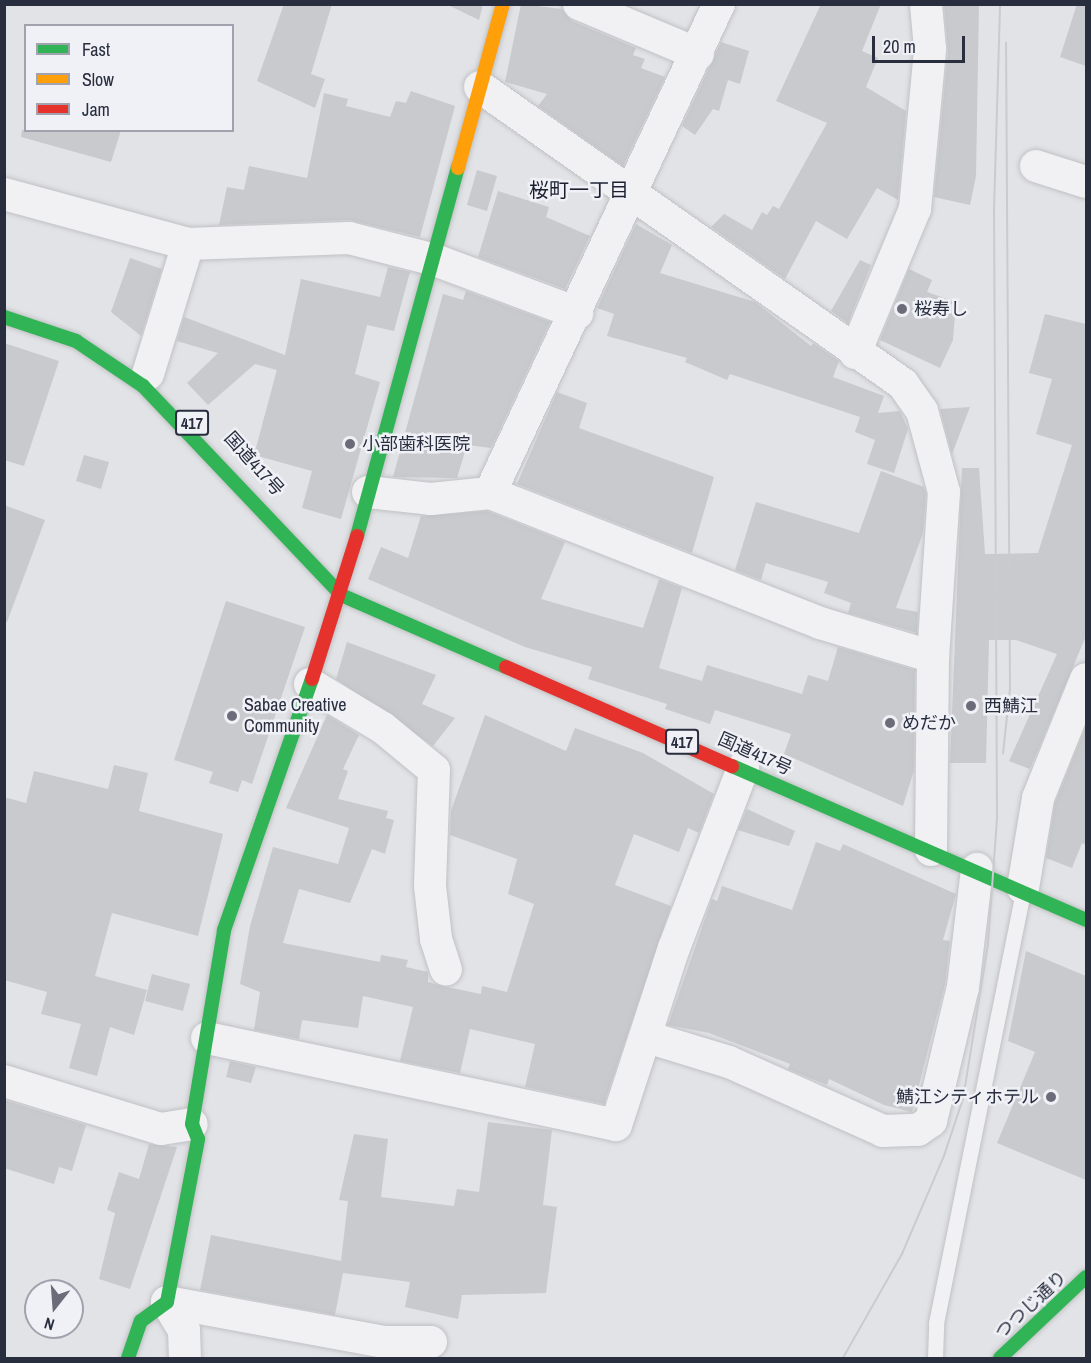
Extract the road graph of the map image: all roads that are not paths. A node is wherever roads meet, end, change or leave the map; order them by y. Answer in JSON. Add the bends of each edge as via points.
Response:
{"nodes":[{"id":1,"x":503,"y":4,"type":"edge"},
{"id":2,"x":579,"y":4,"type":"edge"},
{"id":3,"x":719,"y":4,"type":"edge"},
{"id":4,"x":926,"y":4,"type":"edge"},
{"id":5,"x":698,"y":54,"type":"junction"},
{"id":6,"x":480,"y":87,"type":"junction"},
{"id":7,"x":1036,"y":166,"type":"dead end"},
{"id":8,"x":1086,"y":182,"type":"edge"},
{"id":9,"x":4,"y":194,"type":"edge"},
{"id":10,"x":627,"y":194,"type":"junction"},
{"id":11,"x":188,"y":244,"type":"junction"},
{"id":12,"x":435,"y":260,"type":"junction"},
{"id":13,"x":4,"y":303,"type":"edge"},
{"id":14,"x":577,"y":313,"type":"junction"},
{"id":15,"x":4,"y":317,"type":"edge"},
{"id":16,"x":855,"y":353,"type":"junction"},
{"id":17,"x":148,"y":374,"type":"junction"},
{"id":18,"x":368,"y":492,"type":"junction"},
{"id":19,"x":490,"y":493,"type":"junction"},
{"id":20,"x":341,"y":596,"type":"junction"},
{"id":21,"x":933,"y":657,"type":"junction"},
{"id":22,"x":1086,"y":681,"type":"edge"},
{"id":23,"x":310,"y":684,"type":"junction"},
{"id":24,"x":743,"y":768,"type":"junction"},
{"id":25,"x":931,"y":850,"type":"junction"},
{"id":26,"x":977,"y":869,"type":"junction"},
{"id":27,"x":1023,"y":888,"type":"junction"},
{"id":28,"x":1086,"y":920,"type":"edge"},
{"id":29,"x":446,"y":969,"type":"dead end"},
{"id":30,"x":647,"y":1037,"type":"junction"},
{"id":31,"x":207,"y":1038,"type":"junction"},
{"id":32,"x":4,"y":1081,"type":"edge"},
{"id":33,"x":192,"y":1124,"type":"junction"},
{"id":34,"x":1086,"y":1277,"type":"edge"},
{"id":35,"x":167,"y":1302,"type":"junction"},
{"id":36,"x":431,"y":1342,"type":"dead end"},
{"id":37,"x":128,"y":1359,"type":"edge"},
{"id":38,"x":185,"y":1359,"type":"edge"},
{"id":39,"x":935,"y":1359,"type":"edge"},
{"id":40,"x":1000,"y":1359,"type":"edge"}],
"edges":[{"from":1,"to":6,"type":"main road"},
{"from":2,"to":5,"type":"street"},
{"from":3,"to":5,"type":"street"},
{"from":4,"to":16,"type":"street","via":[[930,49],[915,209]]},
{"from":5,"to":10,"type":"street"},
{"from":6,"to":10,"type":"street"},
{"from":6,"to":12,"type":"main road"},
{"from":7,"to":8,"type":"street"},
{"from":9,"to":11,"type":"street"},
{"from":10,"to":14,"type":"street"},
{"from":10,"to":16,"type":"street"},
{"from":11,"to":12,"type":"street","via":[[349,238]]},
{"from":11,"to":17,"type":"street"},
{"from":12,"to":14,"type":"street"},
{"from":12,"to":18,"type":"main road"},
{"from":13,"to":17,"type":"main road","name":"国道417号","number":"417","via":[[78,327]]},
{"from":14,"to":19,"type":"street"},
{"from":15,"to":20,"type":"main road","name":"国道417号","number":"417","via":[[76,341],[143,386]]},
{"from":16,"to":21,"type":"street","via":[[903,384],[922,411],[944,492]]},
{"from":17,"to":20,"type":"main road","name":"国道417号","number":"417","via":[[307,548]]},
{"from":18,"to":19,"type":"street","via":[[431,499]]},
{"from":18,"to":20,"type":"main road"},
{"from":19,"to":21,"type":"street","via":[[820,623]]},
{"from":20,"to":23,"type":"main road"},
{"from":20,"to":24,"type":"main road","name":"国道417号","number":"417"},
{"from":21,"to":25,"type":"street"},
{"from":22,"to":27,"type":"street","via":[[1038,798]]},
{"from":23,"to":29,"type":"street","via":[[383,728],[434,770],[430,886]]},
{"from":23,"to":31,"type":"main road","via":[[224,930]]},
{"from":24,"to":25,"type":"main road","name":"国道417号","number":"417"},
{"from":24,"to":30,"type":"street","via":[[682,926]]},
{"from":25,"to":26,"type":"main road","name":"国道417号","number":"417"},
{"from":26,"to":27,"type":"main road","name":"国道417号","number":"417"},
{"from":26,"to":30,"type":"street","via":[[963,987],[931,1121],[918,1130],[883,1131],[729,1062]]},
{"from":27,"to":28,"type":"main road","name":"国道417号","number":"417"},
{"from":27,"to":39,"type":"lane","via":[[936,1323]]},
{"from":30,"to":31,"type":"street","via":[[616,1125]]},
{"from":31,"to":33,"type":"main road"},
{"from":32,"to":33,"type":"street","via":[[160,1129]]},
{"from":33,"to":35,"type":"main road","via":[[198,1138]]},
{"from":34,"to":40,"type":"main road","name":"つつじ通り"},
{"from":35,"to":36,"type":"street","via":[[384,1342]]},
{"from":35,"to":37,"type":"main road","via":[[141,1321]]},
{"from":35,"to":38,"type":"street","via":[[184,1330]]}]}
